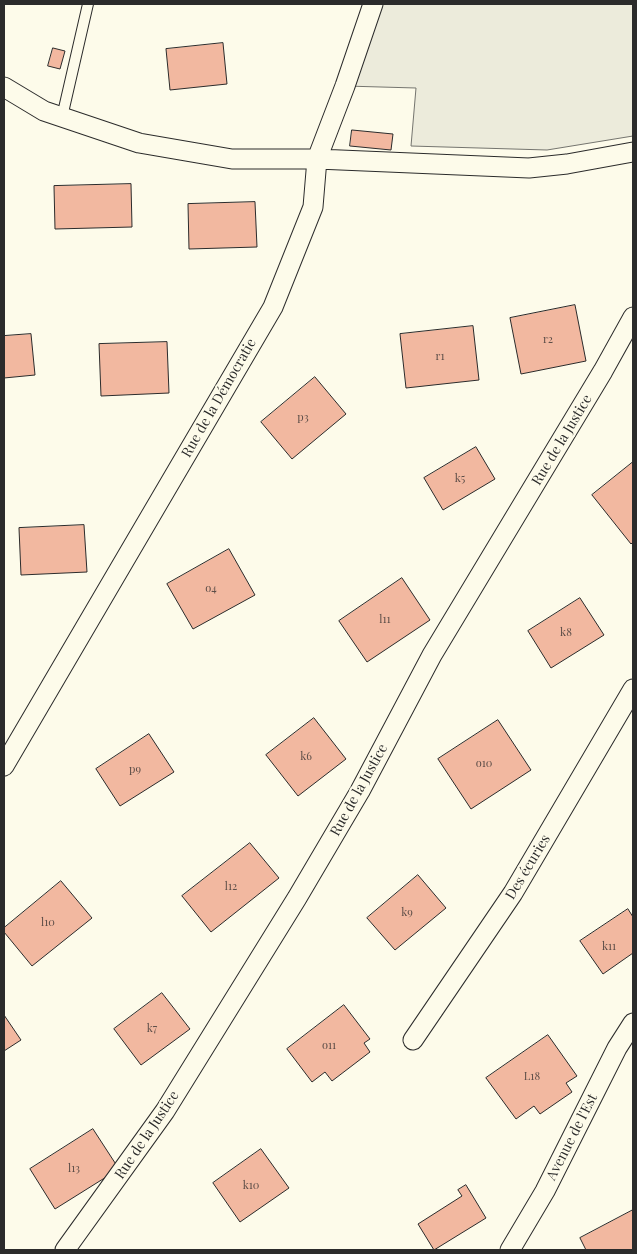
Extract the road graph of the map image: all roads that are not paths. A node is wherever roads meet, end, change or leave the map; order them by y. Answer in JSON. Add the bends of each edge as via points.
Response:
{"nodes":[{"id":1,"x":88,"y":4,"type":"edge"},
{"id":2,"x":373,"y":4,"type":"edge"},
{"id":3,"x":4,"y":87,"type":"edge"},
{"id":4,"x":62,"y":117,"type":"junction"},
{"id":5,"x":633,"y":152,"type":"edge"},
{"id":6,"x":317,"y":159,"type":"junction"},
{"id":7,"x":633,"y":317,"type":"edge"},
{"id":8,"x":633,"y":689,"type":"edge"},
{"id":9,"x":4,"y":766,"type":"edge"},
{"id":10,"x":633,"y":1023,"type":"edge"},
{"id":11,"x":414,"y":1040,"type":"dead end"},
{"id":12,"x":64,"y":1250,"type":"edge"},
{"id":13,"x":510,"y":1250,"type":"edge"}],
"edges":[{"from":1,"to":4,"type":"lane"},
{"from":2,"to":6,"type":"street","name":"Rue de la Démocratie"},
{"from":3,"to":4,"type":"street","via":[[44,111]]},
{"from":4,"to":6,"type":"street","via":[[139,143],[223,158]]},
{"from":5,"to":6,"type":"street","via":[[529,168]]},
{"from":6,"to":9,"type":"street","name":"Rue de la Démocratie","via":[[313,207],[273,307]]},
{"from":7,"to":12,"type":"street","name":"Rue de la Justice","via":[[432,654],[360,790],[292,906],[165,1110]]},
{"from":8,"to":11,"type":"street","name":"Des écuries","via":[[513,893]]},
{"from":10,"to":13,"type":"street","name":"Avenue de l'Est","via":[[617,1048],[545,1191]]}]}
